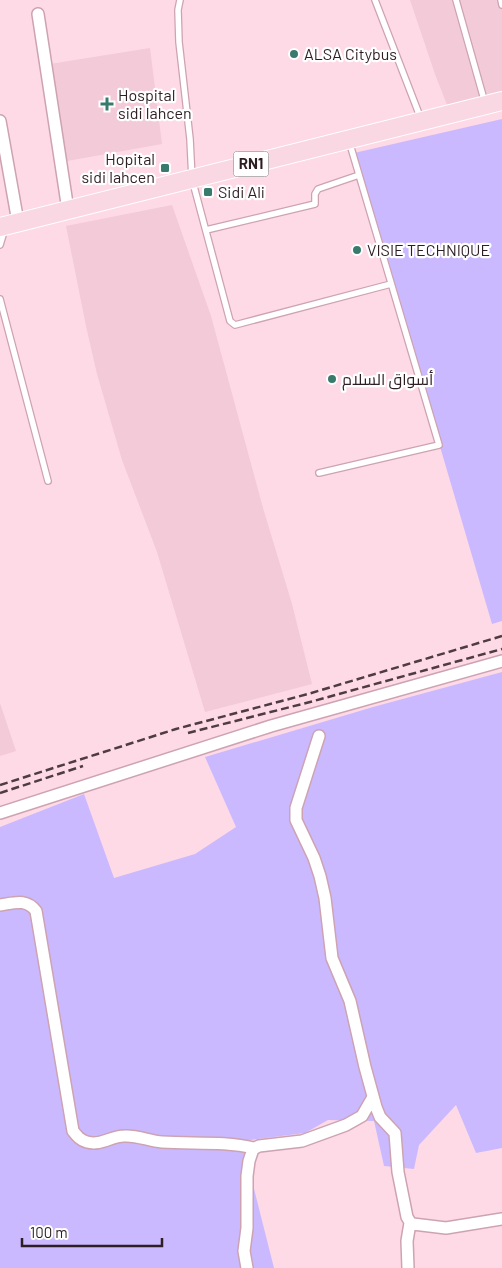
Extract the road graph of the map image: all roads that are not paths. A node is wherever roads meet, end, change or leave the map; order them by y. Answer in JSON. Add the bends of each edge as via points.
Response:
{"nodes":[{"id":1,"x":180,"y":0,"type":"edge"},
{"id":2,"x":375,"y":0,"type":"edge"},
{"id":3,"x":456,"y":0,"type":"edge"},
{"id":4,"x":501,"y":0,"type":"edge"},
{"id":5,"x":502,"y":5,"type":"edge"},
{"id":6,"x":38,"y":14,"type":"dead end"},
{"id":7,"x":494,"y":103,"type":"edge"},
{"id":8,"x":422,"y":120,"type":"junction"},
{"id":9,"x":0,"y":121,"type":"edge"},
{"id":10,"x":349,"y":139,"type":"junction"},
{"id":11,"x":359,"y":175,"type":"junction"},
{"id":12,"x":192,"y":179,"type":"junction"},
{"id":13,"x":68,"y":210,"type":"junction"},
{"id":14,"x":7,"y":225,"type":"edge"},
{"id":15,"x":206,"y":230,"type":"junction"},
{"id":16,"x":0,"y":245,"type":"edge"},
{"id":17,"x":391,"y":284,"type":"junction"},
{"id":18,"x":0,"y":300,"type":"edge"},
{"id":19,"x":319,"y":473,"type":"dead end"},
{"id":20,"x":48,"y":481,"type":"dead end"},
{"id":21,"x":502,"y":662,"type":"edge"},
{"id":22,"x":318,"y":736,"type":"dead end"},
{"id":23,"x":0,"y":813,"type":"edge"},
{"id":24,"x":0,"y":905,"type":"edge"},
{"id":25,"x":373,"y":1097,"type":"junction"},
{"id":26,"x":254,"y":1148,"type":"junction"},
{"id":27,"x":502,"y":1220,"type":"edge"},
{"id":28,"x":410,"y":1223,"type":"junction"},
{"id":29,"x":248,"y":1268,"type":"edge"},
{"id":30,"x":408,"y":1268,"type":"edge"}],
"edges":[{"from":1,"to":12,"type":"lane","via":[[179,42]]},
{"from":2,"to":8,"type":"lane"},
{"from":3,"to":7,"type":"lane"},
{"from":4,"to":5,"type":"lane"},
{"from":6,"to":13,"type":"street"},
{"from":7,"to":8,"type":"main road","number":"RN1"},
{"from":8,"to":10,"type":"main road","number":"RN1"},
{"from":9,"to":14,"type":"street"},
{"from":10,"to":11,"type":"lane"},
{"from":10,"to":12,"type":"main road","number":"RN1"},
{"from":11,"to":15,"type":"lane","via":[[318,189],[315,204]]},
{"from":11,"to":17,"type":"lane"},
{"from":12,"to":13,"type":"main road","number":"RN1"},
{"from":12,"to":15,"type":"lane"},
{"from":13,"to":14,"type":"main road","number":"RN1"},
{"from":14,"to":16,"type":"lane"},
{"from":15,"to":17,"type":"lane","via":[[230,321],[235,325]]},
{"from":17,"to":19,"type":"lane","via":[[439,445]]},
{"from":18,"to":20,"type":"lane"},
{"from":21,"to":23,"type":"street","via":[[271,726]]},
{"from":22,"to":25,"type":"street","via":[[296,808],[296,820],[320,876],[332,958],[350,1001]]},
{"from":24,"to":26,"type":"street","via":[[21,902],[31,904],[36,911],[73,1131],[79,1139],[102,1143],[124,1136],[159,1142],[233,1143]]},
{"from":25,"to":26,"type":"street","via":[[362,1116],[346,1125],[302,1141]]},
{"from":25,"to":28,"type":"street","via":[[380,1117],[395,1133],[404,1209]]},
{"from":26,"to":29,"type":"street","via":[[247,1176],[244,1251]]},
{"from":27,"to":28,"type":"street","via":[[446,1228]]},
{"from":28,"to":30,"type":"street"}]}
